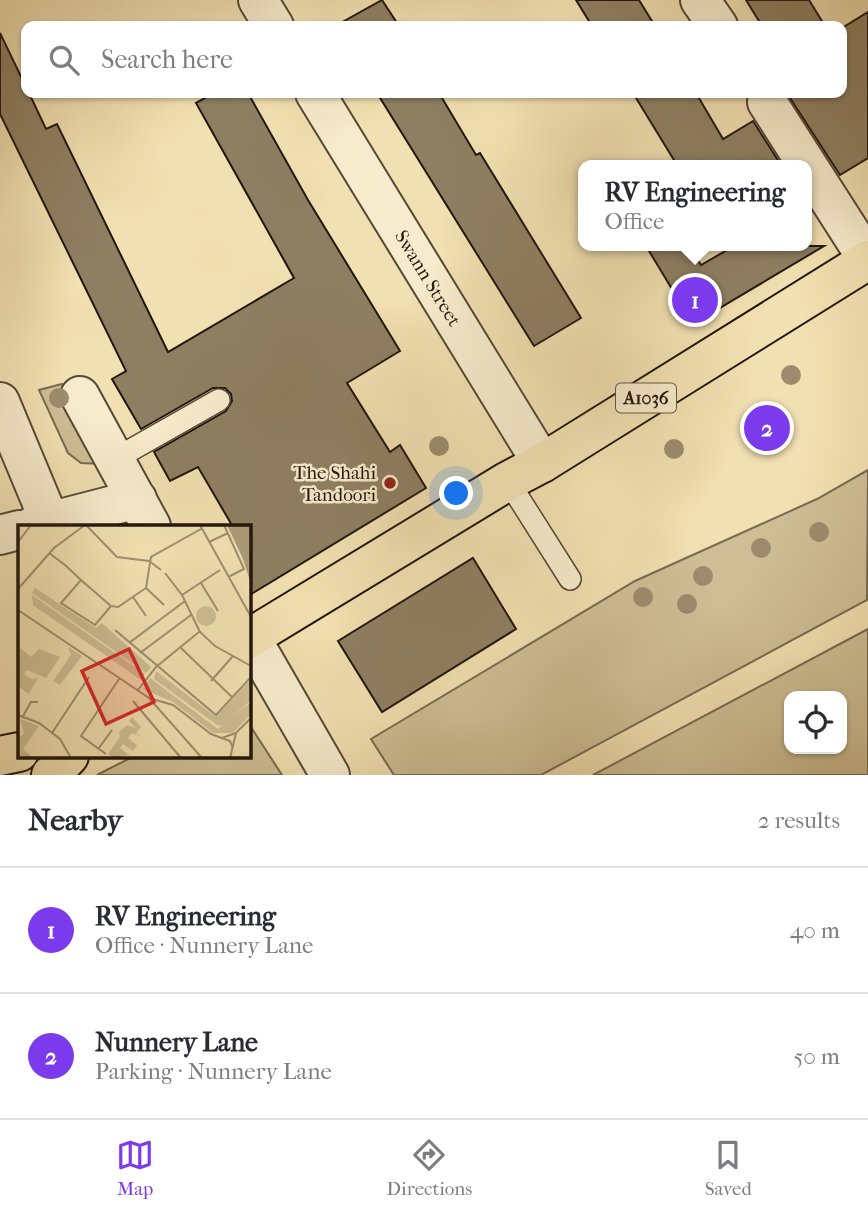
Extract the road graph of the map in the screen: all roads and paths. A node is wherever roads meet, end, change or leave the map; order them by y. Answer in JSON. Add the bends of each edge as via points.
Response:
{"nodes":[{"id":1,"x":258,"y":0,"type":"edge"},
{"id":2,"x":700,"y":0,"type":"edge"},
{"id":3,"x":271,"y":21,"type":"edge"},
{"id":4,"x":715,"y":21,"type":"edge"},
{"id":5,"x":318,"y":98,"type":"edge"},
{"id":6,"x":767,"y":102,"type":"dead end"},
{"id":7,"x":804,"y":160,"type":"edge"},
{"id":8,"x":812,"y":172,"type":"edge"},
{"id":9,"x":868,"y":260,"type":"edge"},
{"id":10,"x":80,"y":396,"type":"dead end"},
{"id":11,"x":219,"y":400,"type":"dead end"},
{"id":12,"x":0,"y":402,"type":"edge"},
{"id":13,"x":115,"y":458,"type":"junction"},
{"id":14,"x":542,"y":463,"type":"junction"},
{"id":15,"x":508,"y":481,"type":"junction"},
{"id":16,"x":144,"y":513,"type":"edge"},
{"id":17,"x":34,"y":525,"type":"edge"},
{"id":18,"x":42,"y":525,"type":"edge"},
{"id":19,"x":18,"y":530,"type":"edge"},
{"id":20,"x":0,"y":535,"type":"edge"},
{"id":21,"x":570,"y":579,"type":"dead end"},
{"id":22,"x":250,"y":639,"type":"edge"},
{"id":23,"x":18,"y":752,"type":"edge"},
{"id":24,"x":0,"y":756,"type":"edge"},
{"id":25,"x":67,"y":758,"type":"edge"},
{"id":26,"x":51,"y":775,"type":"edge"},
{"id":27,"x":330,"y":775,"type":"edge"}],
"edges":[{"from":1,"to":3,"type":"street"},
{"from":2,"to":4,"type":"street"},
{"from":5,"to":14,"type":"street","name":"Swann Street"},
{"from":6,"to":7,"type":"street"},
{"from":8,"to":9,"type":"street"},
{"from":9,"to":14,"type":"main road","number":"A1036"},
{"from":10,"to":13,"type":"street"},
{"from":11,"to":13,"type":"lane"},
{"from":12,"to":17,"type":"street"},
{"from":13,"to":16,"type":"street"},
{"from":14,"to":15,"type":"main road","number":"A1036"},
{"from":15,"to":21,"type":"lane"},
{"from":15,"to":22,"type":"main road","number":"A1036"},
{"from":16,"to":18,"type":"street"},
{"from":19,"to":20,"type":"street"},
{"from":22,"to":27,"type":"street"},
{"from":23,"to":24,"type":"main road"},
{"from":25,"to":26,"type":"main road"}]}
